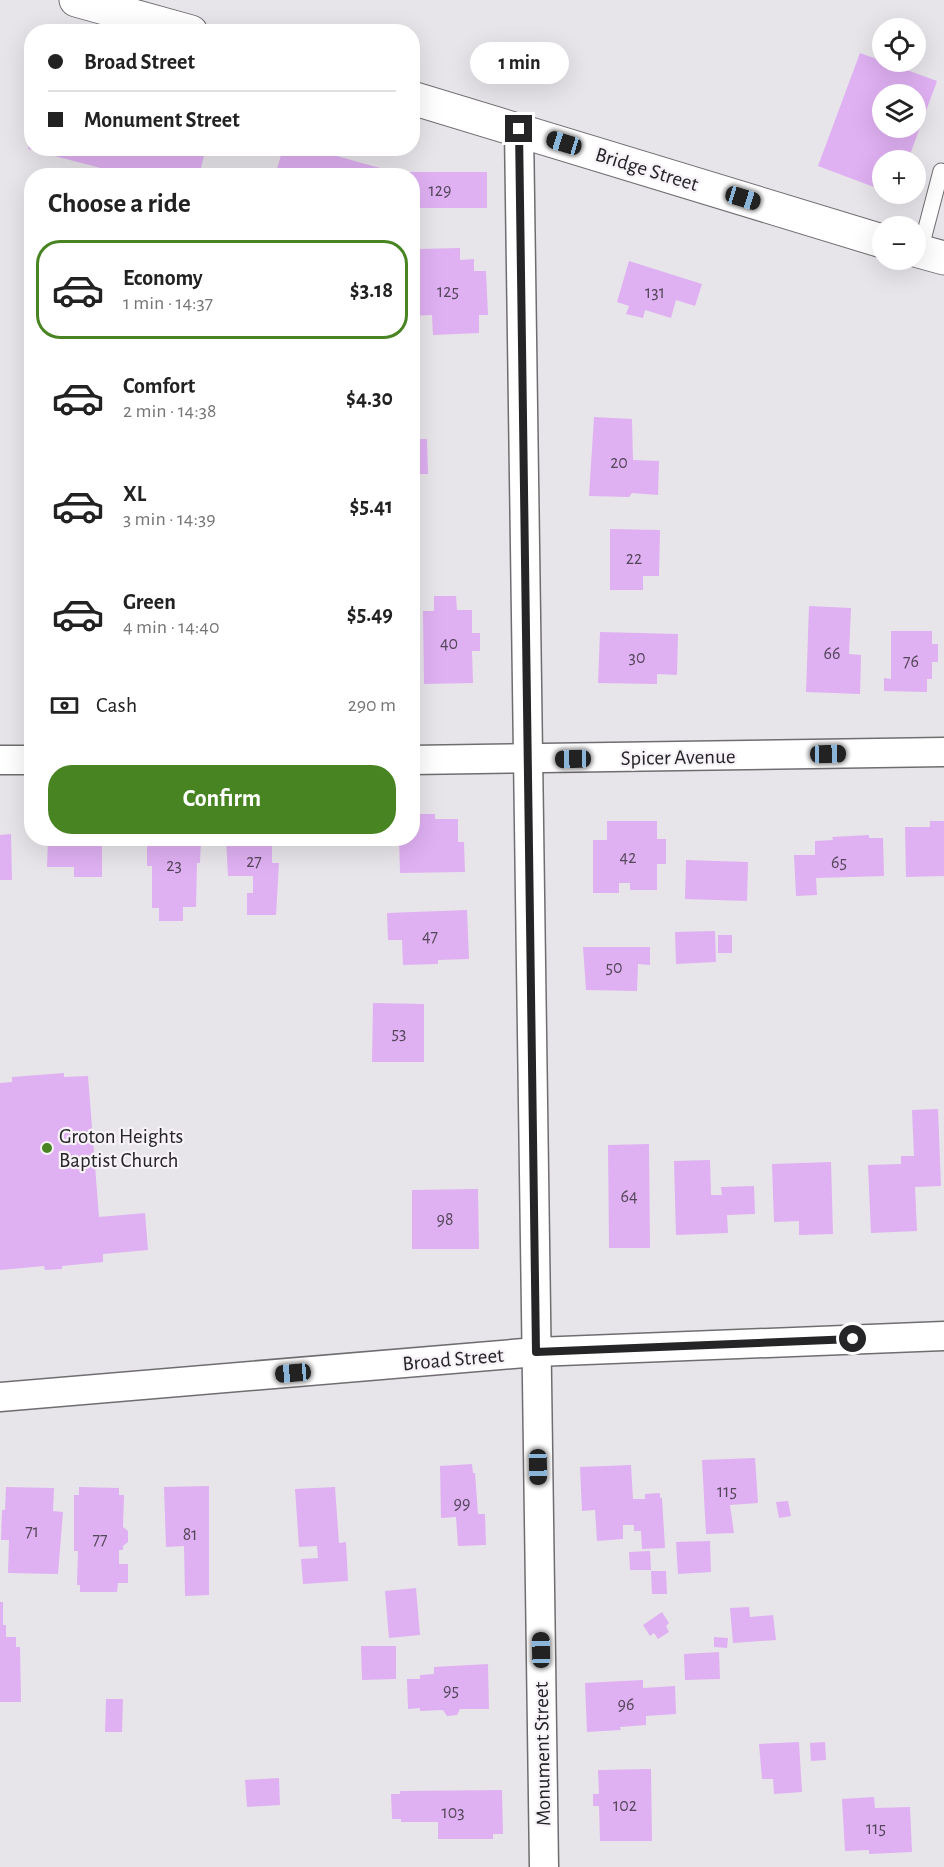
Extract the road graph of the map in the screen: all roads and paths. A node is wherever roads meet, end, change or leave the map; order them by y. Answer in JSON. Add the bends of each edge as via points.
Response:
{"nodes":[{"id":1,"x":76,"y":0,"type":"edge"},
{"id":2,"x":162,"y":24,"type":"edge"},
{"id":3,"x":420,"y":100,"type":"edge"},
{"id":4,"x":519,"y":129,"type":"junction"},
{"id":5,"x":943,"y":167,"type":"edge"},
{"id":6,"x":872,"y":238,"type":"edge"},
{"id":7,"x":926,"y":253,"type":"edge"},
{"id":8,"x":944,"y":752,"type":"edge"},
{"id":9,"x":526,"y":759,"type":"junction"},
{"id":10,"x":0,"y":760,"type":"edge"},
{"id":11,"x":24,"y":760,"type":"edge"},
{"id":12,"x":420,"y":760,"type":"edge"},
{"id":13,"x":944,"y":1336,"type":"edge"},
{"id":14,"x":536,"y":1352,"type":"junction"},
{"id":15,"x":0,"y":1397,"type":"edge"},
{"id":16,"x":544,"y":1867,"type":"edge"}],
"edges":[{"from":1,"to":2,"type":"street"},
{"from":3,"to":4,"type":"street","name":"Bridge Street"},
{"from":4,"to":6,"type":"street","name":"Bridge Street"},
{"from":4,"to":9,"type":"street","name":"Monument Street"},
{"from":5,"to":7,"type":"lane"},
{"from":8,"to":9,"type":"street","name":"Spicer Avenue"},
{"from":9,"to":12,"type":"street","name":"Spicer Avenue"},
{"from":9,"to":14,"type":"street","name":"Monument Street"},
{"from":10,"to":11,"type":"street"},
{"from":13,"to":14,"type":"street","name":"Broad Street"},
{"from":14,"to":15,"type":"street","name":"Broad Street"},
{"from":14,"to":16,"type":"street","name":"Monument Street"}]}
